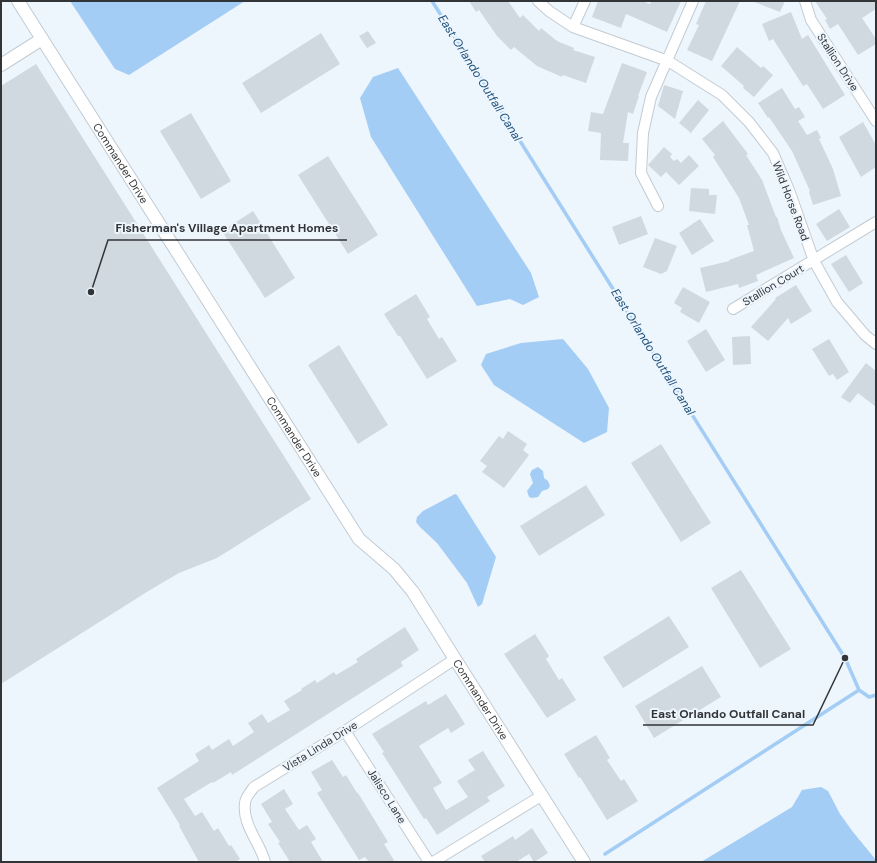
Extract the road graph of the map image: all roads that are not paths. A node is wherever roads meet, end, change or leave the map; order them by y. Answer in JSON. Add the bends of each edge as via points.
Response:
{"nodes":[{"id":1,"x":18,"y":1,"type":"edge"},
{"id":2,"x":538,"y":1,"type":"edge"},
{"id":3,"x":585,"y":1,"type":"edge"},
{"id":4,"x":693,"y":1,"type":"edge"},
{"id":5,"x":805,"y":1,"type":"edge"},
{"id":6,"x":572,"y":27,"type":"junction"},
{"id":7,"x":42,"y":39,"type":"junction"},
{"id":8,"x":668,"y":61,"type":"junction"},
{"id":9,"x":1,"y":65,"type":"edge"},
{"id":10,"x":876,"y":121,"type":"edge"},
{"id":11,"x":658,"y":206,"type":"dead end"},
{"id":12,"x":876,"y":222,"type":"edge"},
{"id":13,"x":814,"y":261,"type":"junction"},
{"id":14,"x":733,"y":309,"type":"dead end"},
{"id":15,"x":876,"y":344,"type":"edge"},
{"id":16,"x":455,"y":659,"type":"junction"},
{"id":17,"x":345,"y":731,"type":"junction"},
{"id":18,"x":541,"y":796,"type":"junction"},
{"id":19,"x":265,"y":862,"type":"edge"},
{"id":20,"x":429,"y":862,"type":"edge"},
{"id":21,"x":433,"y":862,"type":"edge"},
{"id":22,"x":584,"y":862,"type":"edge"}],
"edges":[{"from":1,"to":7,"type":"street","name":"Commander Drive"},
{"from":2,"to":6,"type":"street","name":"Wild Horse Road"},
{"from":3,"to":6,"type":"street"},
{"from":4,"to":8,"type":"street"},
{"from":5,"to":10,"type":"street","name":"Stallion Drive","via":[[811,20]]},
{"from":6,"to":8,"type":"street","name":"Wild Horse Road"},
{"from":7,"to":9,"type":"street"},
{"from":7,"to":16,"type":"street","name":"Commander Drive","via":[[359,539],[394,569],[413,592]]},
{"from":8,"to":11,"type":"street","via":[[651,96],[643,133],[641,173]]},
{"from":8,"to":13,"type":"street","name":"Wild Horse Road","via":[[722,94],[749,122],[773,153]]},
{"from":12,"to":13,"type":"street"},
{"from":13,"to":14,"type":"street","name":"Stallion Court"},
{"from":13,"to":15,"type":"street","name":"Wild Horse Road","via":[[837,302]]},
{"from":16,"to":17,"type":"street","name":"Vista Linda Drive"},
{"from":16,"to":18,"type":"street","name":"Commander Drive"},
{"from":17,"to":19,"type":"street","name":"Vista Linda Drive","via":[[254,787],[244,802],[246,821],[263,852]]},
{"from":17,"to":20,"type":"street","name":"Jalisco Lane"},
{"from":18,"to":21,"type":"street"},
{"from":18,"to":22,"type":"street","name":"Commander Drive"}]}
